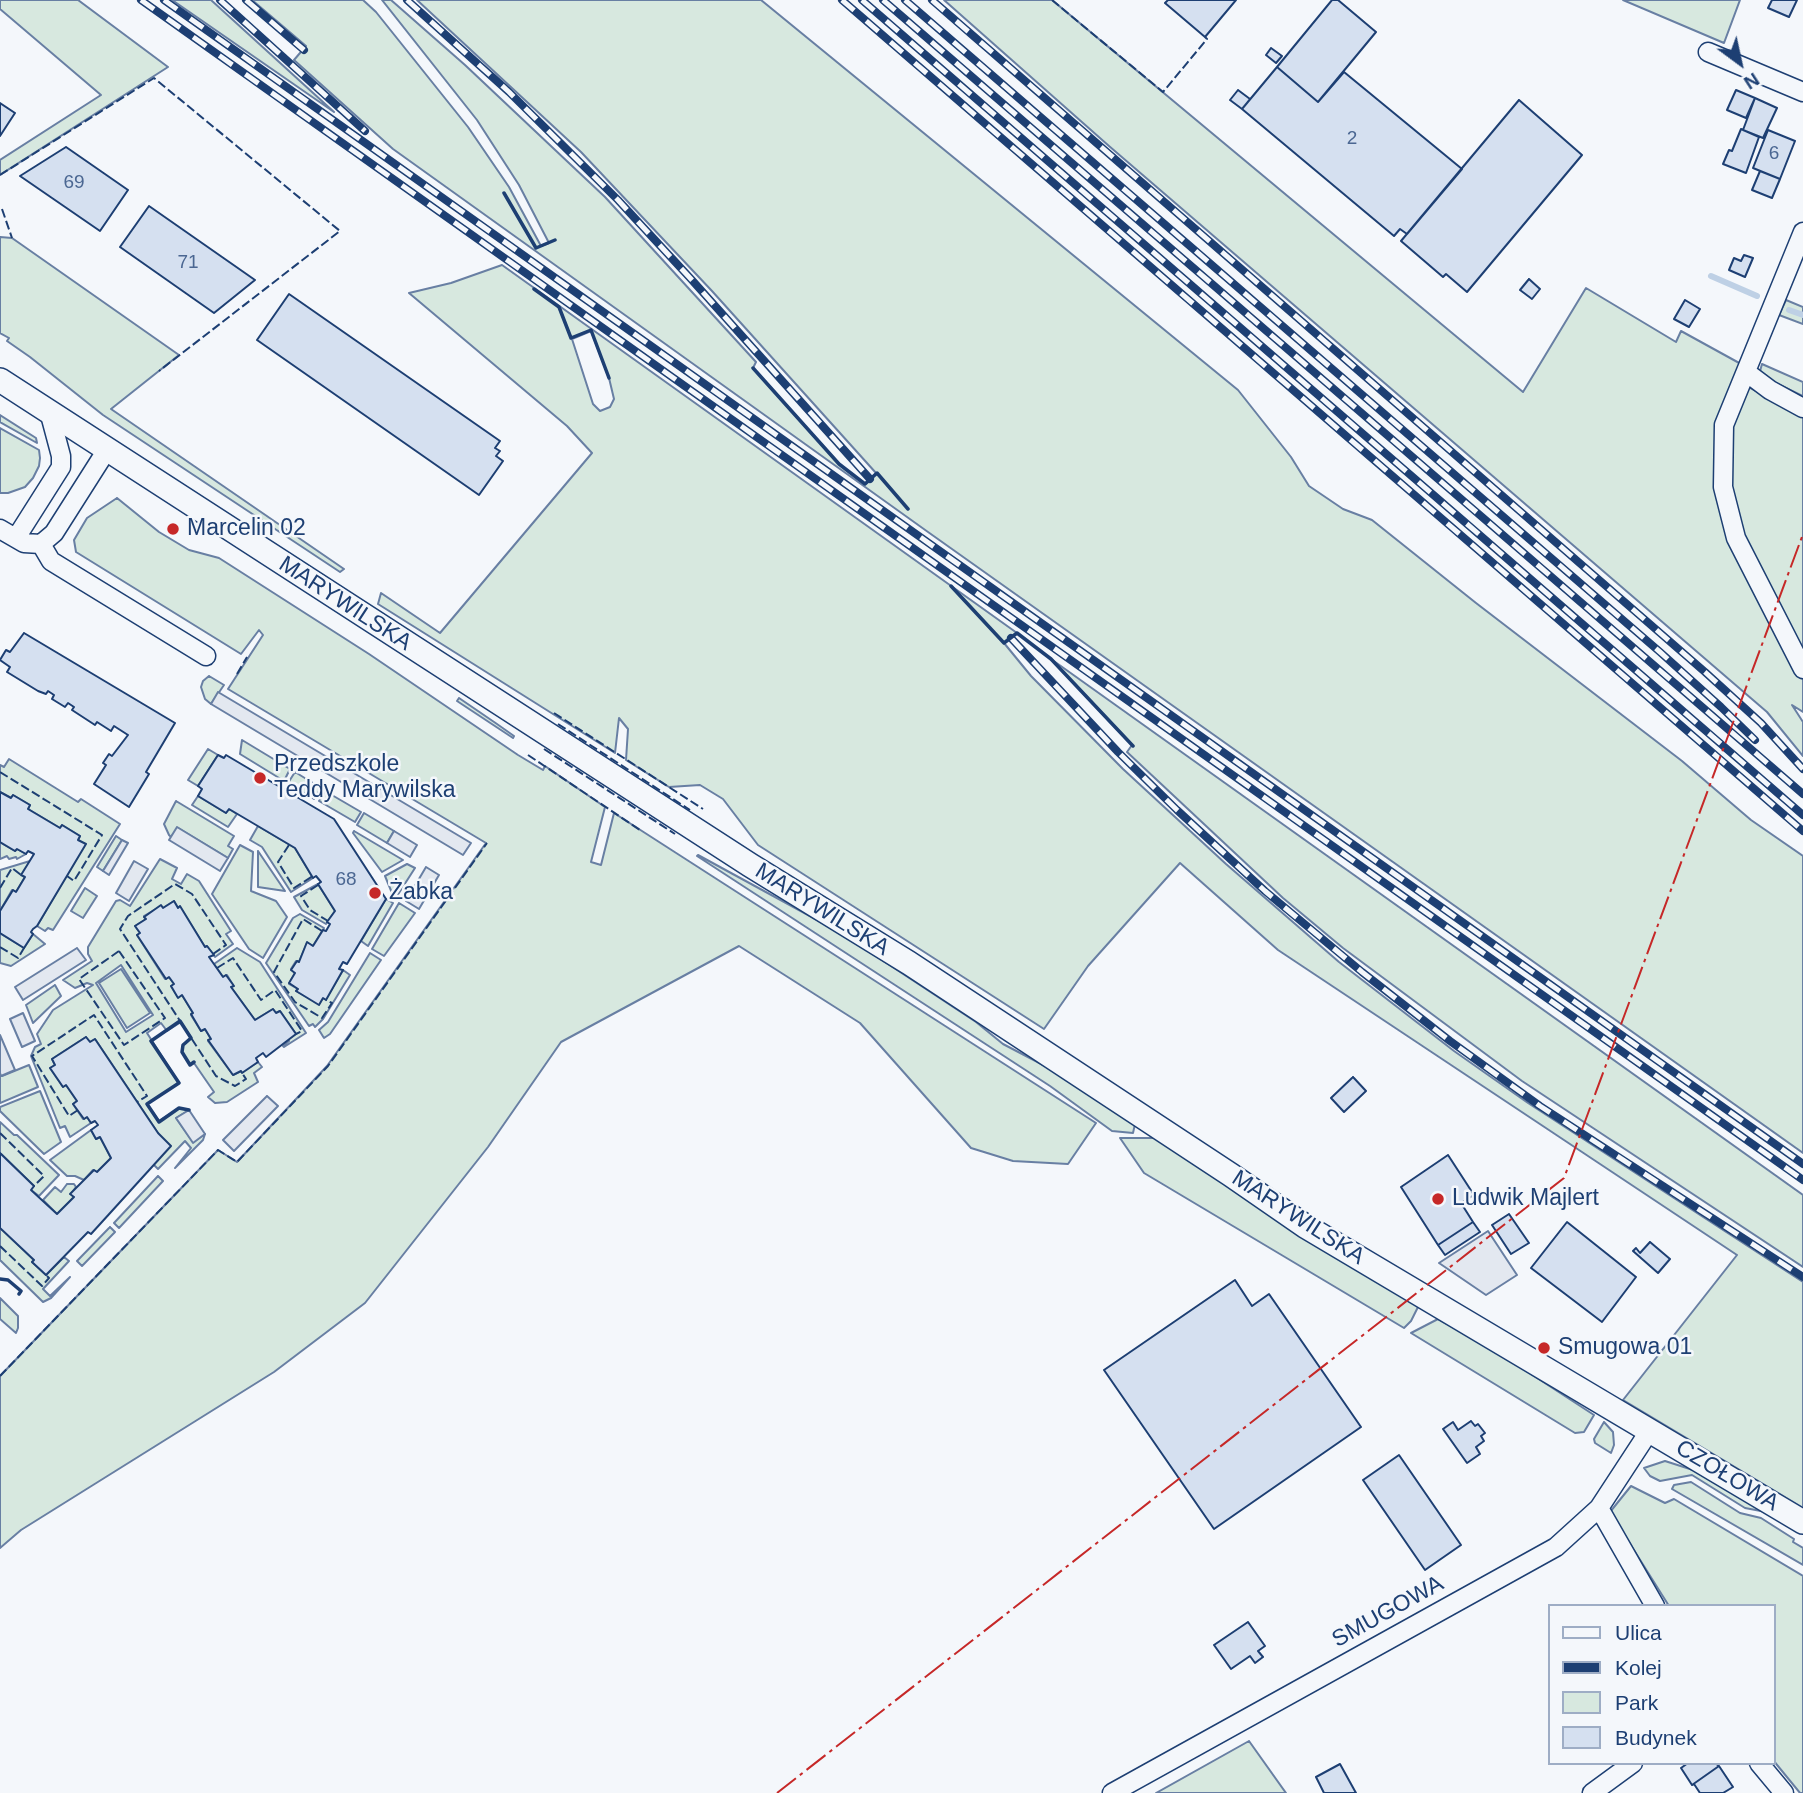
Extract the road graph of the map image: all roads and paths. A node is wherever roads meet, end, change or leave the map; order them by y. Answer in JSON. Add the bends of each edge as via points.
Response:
{"nodes":[{"id":1,"x":1708,"y":52,"type":"dead end"},
{"id":2,"x":1803,"y":92,"type":"edge"},
{"id":3,"x":1803,"y":232,"type":"edge"},
{"id":4,"x":1746,"y":372,"type":"junction"},
{"id":5,"x":0,"y":380,"type":"edge"},
{"id":6,"x":1803,"y":408,"type":"edge"},
{"id":7,"x":49,"y":411,"type":"junction"},
{"id":8,"x":108,"y":448,"type":"junction"},
{"id":9,"x":8,"y":533,"type":"edge"},
{"id":10,"x":41,"y":544,"type":"junction"},
{"id":11,"x":206,"y":656,"type":"dead end"},
{"id":12,"x":1803,"y":668,"type":"edge"},
{"id":13,"x":1650,"y":1430,"type":"junction"},
{"id":14,"x":1599,"y":1507,"type":"junction"},
{"id":15,"x":1803,"y":1522,"type":"edge"},
{"id":16,"x":1654,"y":1604,"type":"edge"},
{"id":17,"x":1630,"y":1765,"type":"edge"},
{"id":18,"x":1761,"y":1765,"type":"edge"},
{"id":19,"x":1112,"y":1793,"type":"edge"},
{"id":20,"x":1592,"y":1793,"type":"edge"},
{"id":21,"x":1784,"y":1793,"type":"edge"}],
"edges":[{"from":1,"to":2,"type":"street"},
{"from":3,"to":4,"type":"street"},
{"from":4,"to":6,"type":"street"},
{"from":4,"to":12,"type":"street","via":[[1724,425],[1723,487],[1736,538]]},
{"from":5,"to":7,"type":"street","name":"MARYWILSKA"},
{"from":7,"to":8,"type":"street","name":"MARYWILSKA"},
{"from":7,"to":9,"type":"street","via":[[61,467]]},
{"from":8,"to":10,"type":"street","via":[[54,533]]},
{"from":8,"to":13,"type":"street","name":"MARYWILSKA","via":[[908,963],[1305,1226]]},
{"from":9,"to":10,"type":"street","via":[[24,543]]},
{"from":10,"to":11,"type":"street","via":[[51,561]]},
{"from":13,"to":14,"type":"street","name":"SMUGOWA"},
{"from":13,"to":15,"type":"street","name":"CZOŁOWA"},
{"from":14,"to":16,"type":"street"},
{"from":14,"to":19,"type":"street","name":"SMUGOWA","via":[[1556,1547]]},
{"from":17,"to":20,"type":"street"},
{"from":18,"to":21,"type":"street"}]}
